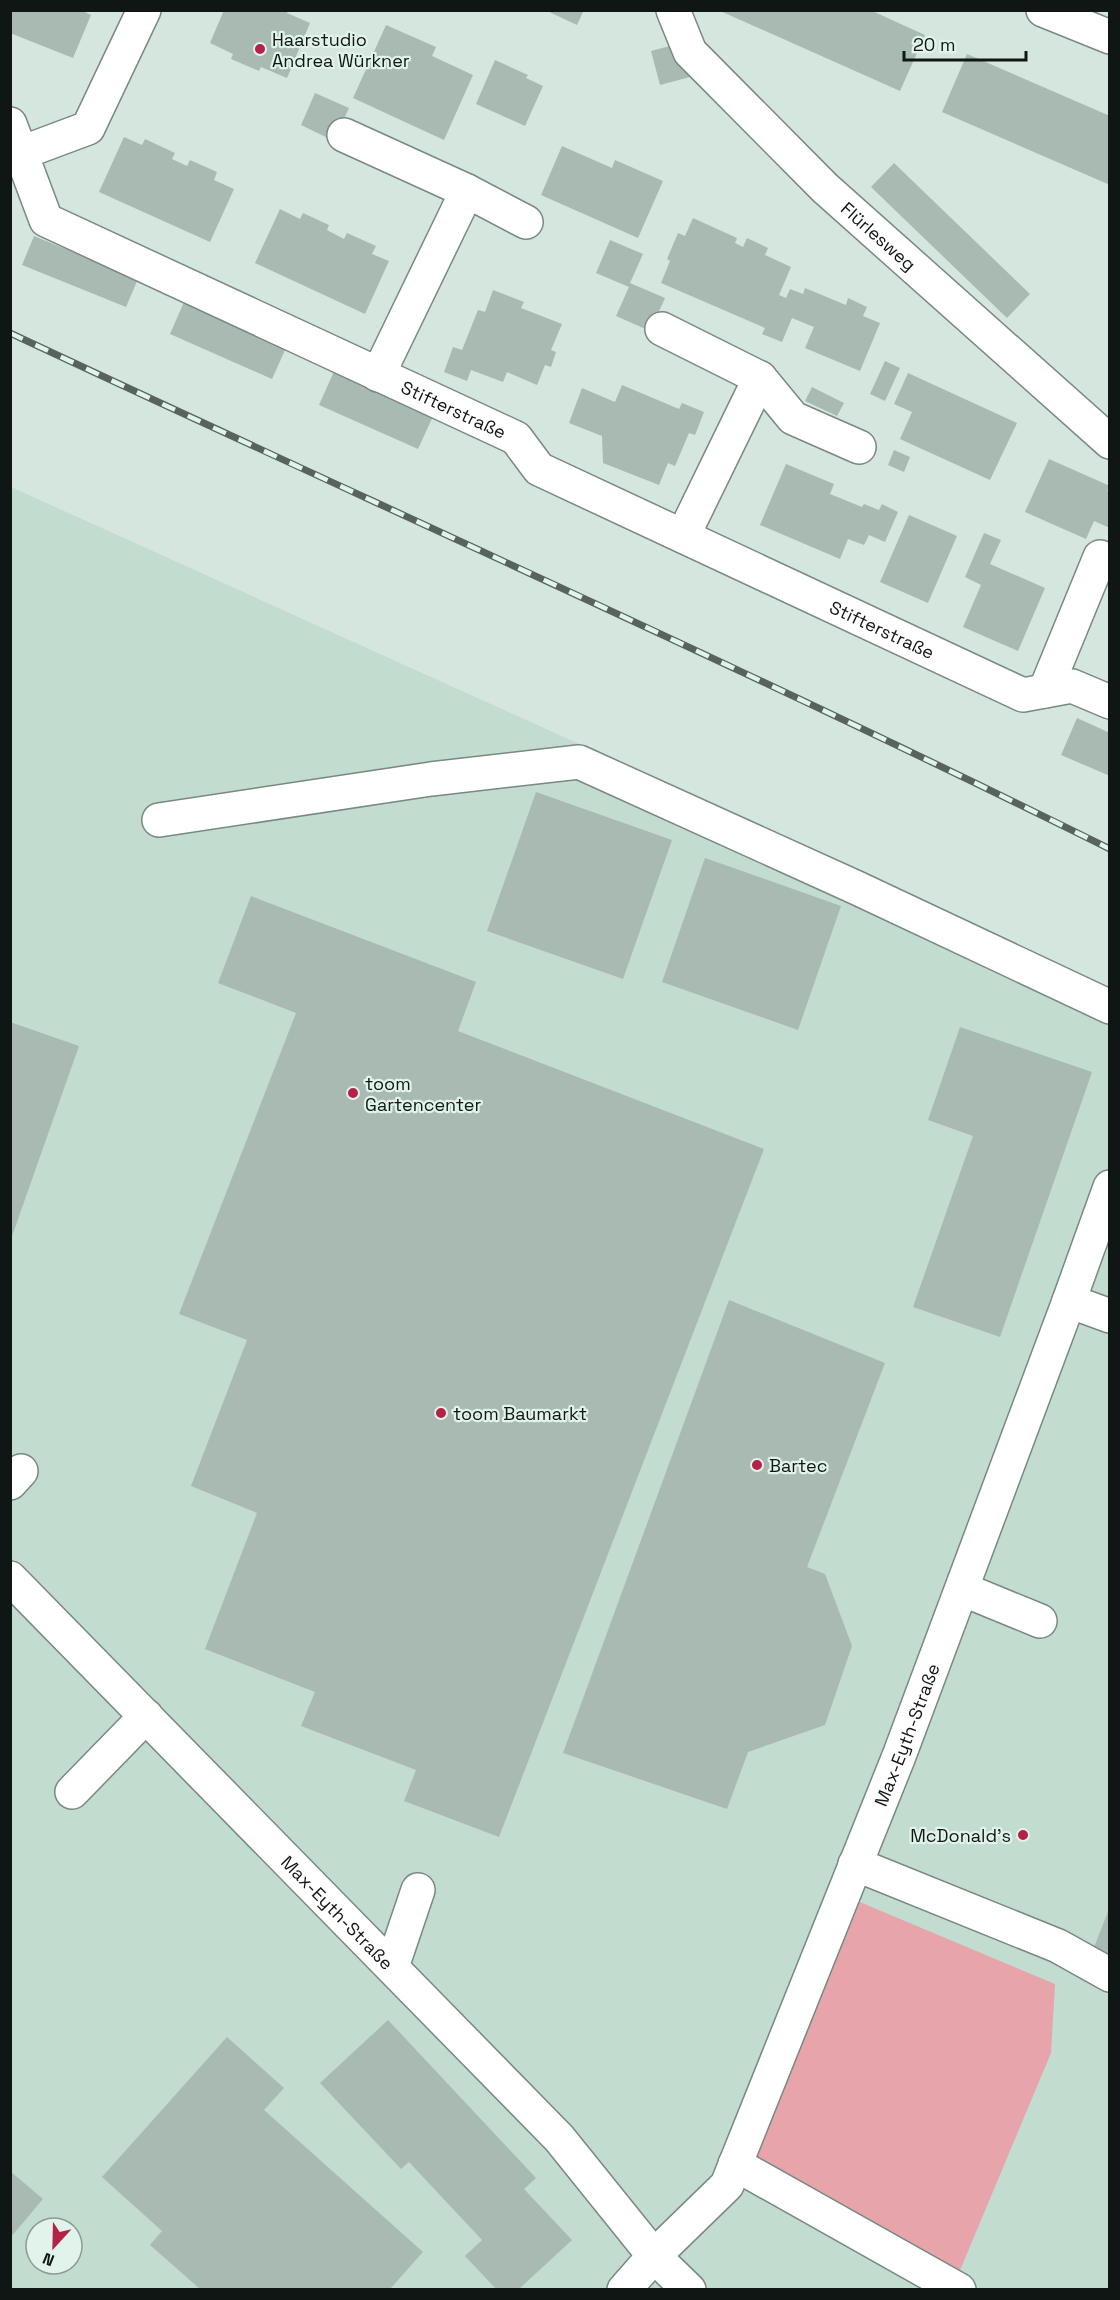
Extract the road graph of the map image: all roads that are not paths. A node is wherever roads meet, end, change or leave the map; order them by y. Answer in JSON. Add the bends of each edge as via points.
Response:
{"nodes":[{"id":1,"x":144,"y":10,"type":"edge"},
{"id":2,"x":673,"y":10,"type":"edge"},
{"id":3,"x":1043,"y":10,"type":"edge"},
{"id":4,"x":1110,"y":37,"type":"edge"},
{"id":5,"x":344,"y":135,"type":"dead end"},
{"id":6,"x":16,"y":139,"type":"edge"},
{"id":7,"x":467,"y":190,"type":"junction"},
{"id":8,"x":526,"y":222,"type":"dead end"},
{"id":9,"x":662,"y":329,"type":"dead end"},
{"id":10,"x":378,"y":375,"type":"junction"},
{"id":11,"x":760,"y":378,"type":"junction"},
{"id":12,"x":1110,"y":442,"type":"edge"},
{"id":13,"x":859,"y":447,"type":"dead end"},
{"id":14,"x":682,"y":536,"type":"junction"},
{"id":15,"x":1100,"y":557,"type":"dead end"},
{"id":16,"x":1045,"y":691,"type":"junction"},
{"id":17,"x":1110,"y":702,"type":"edge"},
{"id":18,"x":159,"y":820,"type":"dead end"},
{"id":19,"x":1110,"y":1007,"type":"edge"},
{"id":20,"x":1110,"y":1186,"type":"edge"},
{"id":21,"x":1069,"y":1301,"type":"junction"},
{"id":22,"x":1110,"y":1317,"type":"edge"},
{"id":23,"x":11,"y":1579,"type":"edge"},
{"id":24,"x":962,"y":1589,"type":"junction"},
{"id":25,"x":1040,"y":1621,"type":"dead end"},
{"id":26,"x":146,"y":1716,"type":"junction"},
{"id":27,"x":72,"y":1792,"type":"dead end"},
{"id":28,"x":855,"y":1864,"type":"junction"},
{"id":29,"x":418,"y":1890,"type":"dead end"},
{"id":30,"x":392,"y":1967,"type":"junction"},
{"id":31,"x":1110,"y":1975,"type":"edge"},
{"id":32,"x":735,"y":2164,"type":"junction"},
{"id":33,"x":654,"y":2256,"type":"junction"},
{"id":34,"x":624,"y":2289,"type":"edge"},
{"id":35,"x":690,"y":2289,"type":"edge"},
{"id":36,"x":959,"y":2289,"type":"edge"}],
"edges":[{"from":1,"to":6,"type":"street","via":[[88,128]]},
{"from":2,"to":12,"type":"street","name":"Flürlesweg","via":[[690,52],[825,188]]},
{"from":3,"to":4,"type":"street"},
{"from":5,"to":7,"type":"street"},
{"from":6,"to":10,"type":"street","name":"Stifterstraße","via":[[46,220]]},
{"from":7,"to":8,"type":"street"},
{"from":7,"to":10,"type":"street"},
{"from":9,"to":11,"type":"street"},
{"from":10,"to":14,"type":"street","name":"Stifterstraße","via":[[516,438],[539,469]]},
{"from":11,"to":13,"type":"street","via":[[793,418]]},
{"from":11,"to":14,"type":"street"},
{"from":14,"to":16,"type":"street","name":"Stifterstraße","via":[[1023,695]]},
{"from":15,"to":16,"type":"street"},
{"from":16,"to":17,"type":"street","name":"Stifterstraße","via":[[1072,686]]},
{"from":18,"to":19,"type":"street","via":[[431,779],[579,762]]},
{"from":20,"to":21,"type":"street","name":"Max-Eyth-Straße"},
{"from":21,"to":22,"type":"street"},
{"from":21,"to":24,"type":"street","name":"Max-Eyth-Straße"},
{"from":23,"to":26,"type":"street","name":"Max-Eyth-Straße"},
{"from":24,"to":25,"type":"street"},
{"from":24,"to":28,"type":"street","name":"Max-Eyth-Straße"},
{"from":26,"to":27,"type":"street"},
{"from":26,"to":30,"type":"street","name":"Max-Eyth-Straße"},
{"from":28,"to":31,"type":"street","via":[[1058,1946]]},
{"from":28,"to":32,"type":"street","name":"Max-Eyth-Straße"},
{"from":29,"to":30,"type":"street"},
{"from":30,"to":33,"type":"street","name":"Max-Eyth-Straße","via":[[559,2138]]},
{"from":32,"to":33,"type":"street","name":"Max-Eyth-Straße","via":[[727,2185]]},
{"from":32,"to":36,"type":"street"},
{"from":33,"to":34,"type":"street"},
{"from":33,"to":35,"type":"street","name":"Max-Eyth-Straße"}]}
